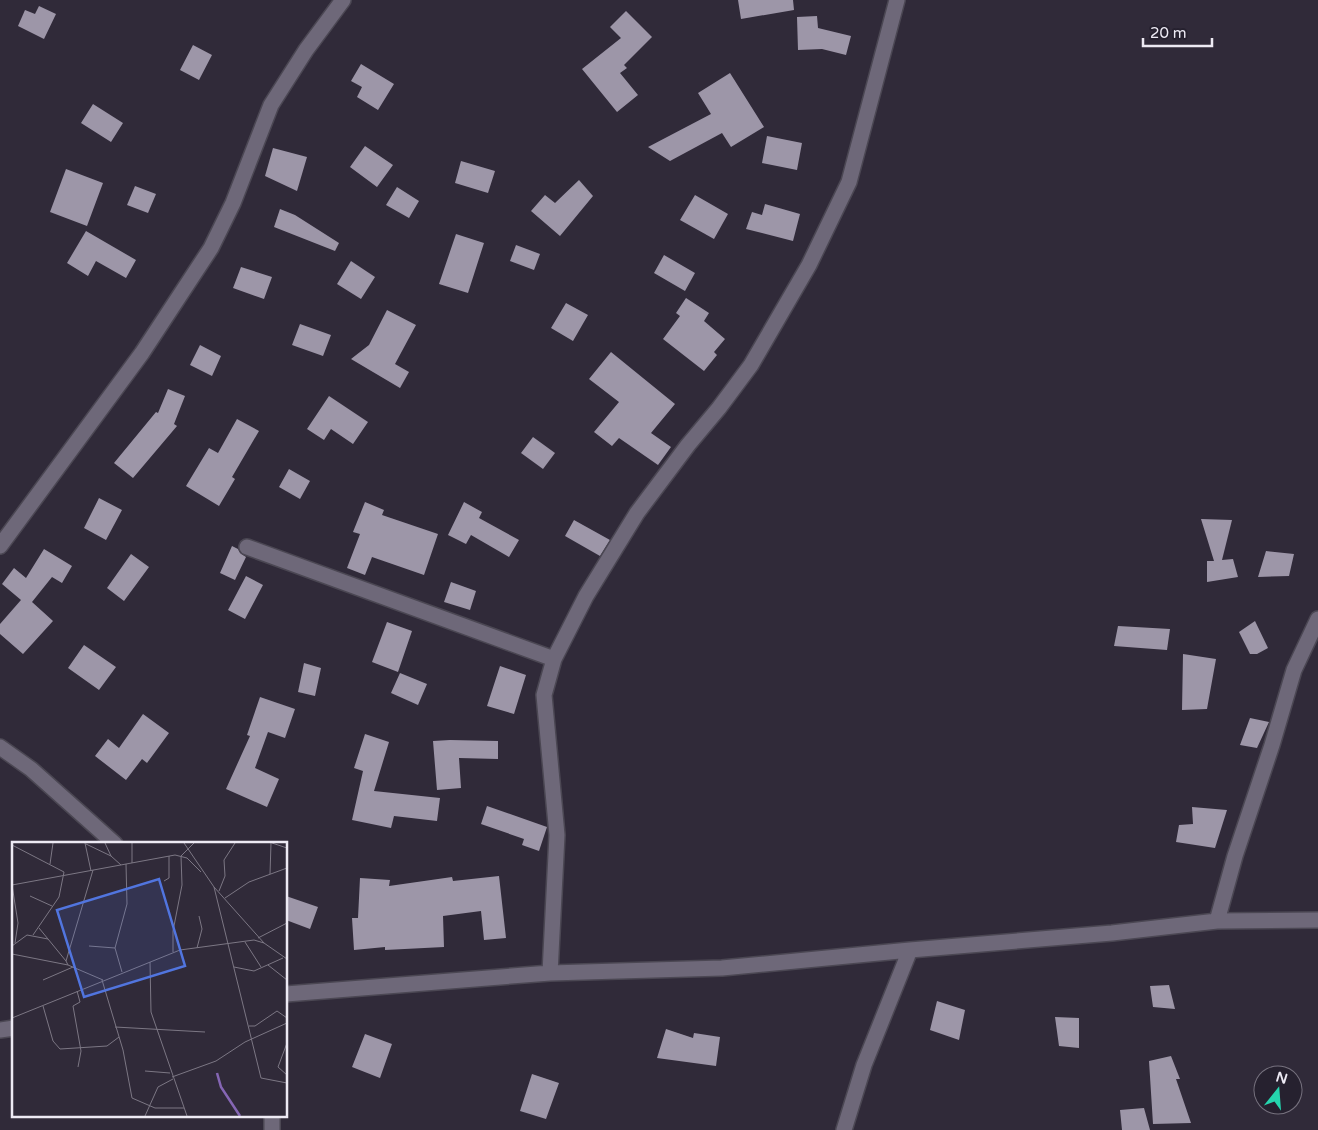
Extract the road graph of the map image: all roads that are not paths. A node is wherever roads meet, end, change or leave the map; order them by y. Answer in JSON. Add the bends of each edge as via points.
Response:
{"nodes":[{"id":1,"x":343,"y":0,"type":"edge"},
{"id":2,"x":897,"y":0,"type":"edge"},
{"id":3,"x":0,"y":546,"type":"edge"},
{"id":4,"x":246,"y":547,"type":"dead end"},
{"id":5,"x":1318,"y":619,"type":"edge"},
{"id":6,"x":554,"y":659,"type":"junction"},
{"id":7,"x":0,"y":747,"type":"edge"},
{"id":8,"x":113,"y":842,"type":"edge"},
{"id":9,"x":1318,"y":920,"type":"edge"},
{"id":10,"x":1217,"y":921,"type":"junction"},
{"id":11,"x":910,"y":950,"type":"junction"},
{"id":12,"x":550,"y":973,"type":"junction"},
{"id":13,"x":288,"y":992,"type":"edge"},
{"id":14,"x":844,"y":1130,"type":"edge"}],
"edges":[{"from":1,"to":3,"type":"street","via":[[271,105],[233,203],[211,248],[142,353]]},
{"from":2,"to":6,"type":"street","via":[[849,182],[809,265],[752,365],[637,513],[586,596]]},
{"from":4,"to":6,"type":"street"},
{"from":5,"to":10,"type":"street","via":[[1294,670]]},
{"from":6,"to":12,"type":"street","via":[[544,695],[557,835]]},
{"from":7,"to":8,"type":"street","via":[[31,769]]},
{"from":9,"to":10,"type":"street"},
{"from":10,"to":11,"type":"street"},
{"from":11,"to":12,"type":"street","via":[[722,968]]},
{"from":11,"to":14,"type":"street","via":[[864,1065]]},
{"from":12,"to":13,"type":"street"}]}
